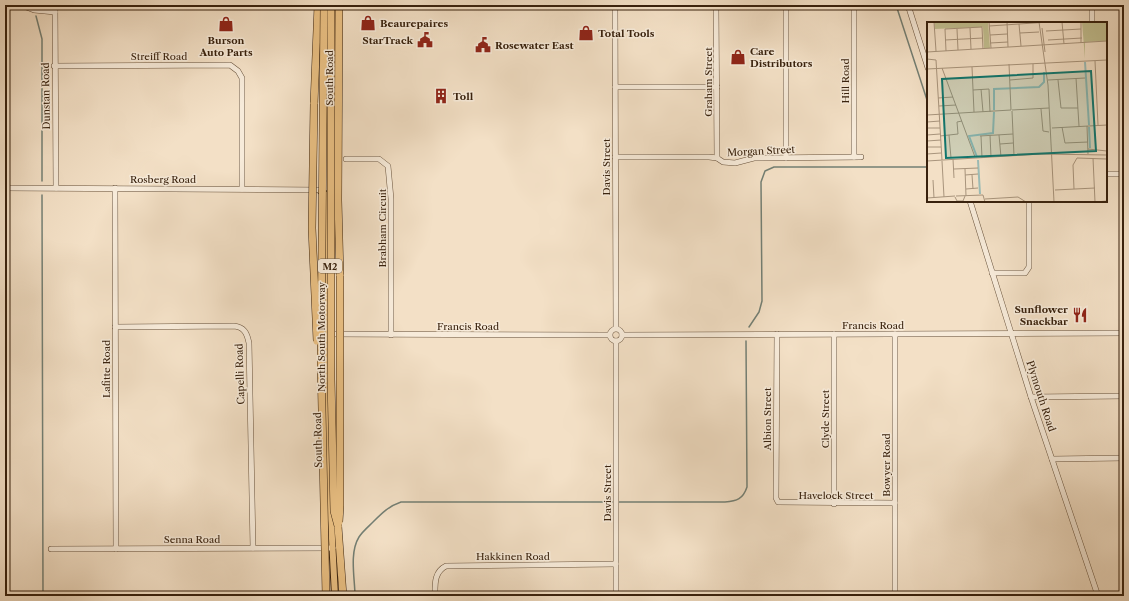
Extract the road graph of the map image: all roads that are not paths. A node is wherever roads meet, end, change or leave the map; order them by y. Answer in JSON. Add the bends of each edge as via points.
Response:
{"nodes":[{"id":1,"x":21,"y":5,"type":"edge"},
{"id":2,"x":55,"y":5,"type":"edge"},
{"id":3,"x":324,"y":5,"type":"edge"},
{"id":4,"x":331,"y":5,"type":"edge"},
{"id":5,"x":341,"y":5,"type":"edge"},
{"id":6,"x":615,"y":5,"type":"edge"},
{"id":7,"x":716,"y":5,"type":"edge"},
{"id":8,"x":786,"y":5,"type":"edge"},
{"id":9,"x":854,"y":5,"type":"edge"},
{"id":10,"x":908,"y":5,"type":"edge"},
{"id":11,"x":1092,"y":5,"type":"edge"},
{"id":12,"x":317,"y":7,"type":"edge"},
{"id":13,"x":55,"y":12,"type":"junction"},
{"id":14,"x":1092,"y":22,"type":"edge"},
{"id":15,"x":927,"y":65,"type":"edge"},
{"id":16,"x":54,"y":66,"type":"junction"},
{"id":17,"x":615,"y":88,"type":"junction"},
{"id":18,"x":717,"y":88,"type":"junction"},
{"id":19,"x":338,"y":151,"type":"junction"},
{"id":20,"x":615,"y":157,"type":"junction"},
{"id":21,"x":854,"y":157,"type":"junction"},
{"id":22,"x":861,"y":157,"type":"dead end"},
{"id":23,"x":717,"y":158,"type":"junction"},
{"id":24,"x":786,"y":158,"type":"junction"},
{"id":25,"x":346,"y":159,"type":"junction"},
{"id":26,"x":339,"y":166,"type":"junction"},
{"id":27,"x":1107,"y":174,"type":"edge"},
{"id":28,"x":1124,"y":174,"type":"edge"},
{"id":29,"x":5,"y":188,"type":"edge"},
{"id":30,"x":56,"y":188,"type":"junction"},
{"id":31,"x":115,"y":188,"type":"junction"},
{"id":32,"x":242,"y":189,"type":"junction"},
{"id":33,"x":320,"y":190,"type":"joint"},
{"id":34,"x":970,"y":202,"type":"edge"},
{"id":35,"x":1029,"y":202,"type":"edge"},
{"id":36,"x":992,"y":273,"type":"junction"},
{"id":37,"x":115,"y":327,"type":"junction"},
{"id":38,"x":616,"y":328,"type":"junction"},
{"id":39,"x":1011,"y":333,"type":"junction"},
{"id":40,"x":1124,"y":333,"type":"edge"},
{"id":41,"x":327,"y":334,"type":"junction"},
{"id":42,"x":777,"y":334,"type":"junction"},
{"id":43,"x":834,"y":334,"type":"junction"},
{"id":44,"x":895,"y":334,"type":"junction"},
{"id":45,"x":391,"y":335,"type":"junction"},
{"id":46,"x":609,"y":335,"type":"junction"},
{"id":47,"x":622,"y":335,"type":"junction"},
{"id":48,"x":616,"y":341,"type":"junction"},
{"id":49,"x":321,"y":363,"type":"junction"},
{"id":50,"x":1124,"y":396,"type":"edge"},
{"id":51,"x":1031,"y":397,"type":"junction"},
{"id":52,"x":1124,"y":458,"type":"edge"},
{"id":53,"x":1052,"y":459,"type":"junction"},
{"id":54,"x":778,"y":502,"type":"joint"},
{"id":55,"x":895,"y":503,"type":"junction"},
{"id":56,"x":834,"y":504,"type":"junction"},
{"id":57,"x":338,"y":526,"type":"junction"},
{"id":58,"x":253,"y":548,"type":"junction"},
{"id":59,"x":333,"y":548,"type":"junction"},
{"id":60,"x":51,"y":549,"type":"dead end"},
{"id":61,"x":116,"y":549,"type":"junction"},
{"id":62,"x":616,"y":564,"type":"junction"},
{"id":63,"x":326,"y":596,"type":"edge"},
{"id":64,"x":335,"y":596,"type":"edge"},
{"id":65,"x":342,"y":596,"type":"edge"},
{"id":66,"x":435,"y":596,"type":"edge"},
{"id":67,"x":616,"y":596,"type":"edge"},
{"id":68,"x":895,"y":596,"type":"edge"},
{"id":69,"x":1098,"y":596,"type":"edge"}],
"edges":[{"from":1,"to":13,"type":"street","via":[[34,10]]},
{"from":2,"to":13,"type":"street","name":"Dunstan Road"},
{"from":3,"to":49,"type":"highway","name":"North South Motorway","number":"M2","bridge":true},
{"from":4,"to":57,"type":"highway","name":"North South Motorway","number":"M2","bridge":true,"via":[[331,379],[334,511]]},
{"from":5,"to":19,"type":"highway","name":"South Road"},
{"from":6,"to":17,"type":"street","name":"Davis Street"},
{"from":7,"to":18,"type":"street","name":"Graham Street"},
{"from":8,"to":24,"type":"street"},
{"from":9,"to":21,"type":"street","name":"Hill Road"},
{"from":10,"to":15,"type":"street"},
{"from":11,"to":14,"type":"street"},
{"from":12,"to":49,"type":"highway","bridge":true,"via":[[312,265]]},
{"from":13,"to":16,"type":"street","name":"Dunstan Road"},
{"from":16,"to":30,"type":"street","name":"Dunstan Road"},
{"from":16,"to":32,"type":"street","name":"Streiff Road","via":[[230,65],[242,78]]},
{"from":17,"to":18,"type":"street"},
{"from":17,"to":20,"type":"street","name":"Davis Street"},
{"from":18,"to":23,"type":"street","name":"Graham Street"},
{"from":19,"to":25,"type":"street"},
{"from":19,"to":26,"type":"highway","name":"South Road"},
{"from":20,"to":23,"type":"street","name":"Morgan Street"},
{"from":20,"to":38,"type":"street","name":"Davis Street"},
{"from":21,"to":22,"type":"street","name":"Morgan Street"},
{"from":21,"to":24,"type":"street","name":"Morgan Street"},
{"from":23,"to":24,"type":"street","name":"Morgan Street","via":[[723,162],[735,163],[754,158]]},
{"from":25,"to":26,"type":"street"},
{"from":25,"to":45,"type":"street","name":"Brabham Circuit","via":[[379,159],[388,166],[391,199]]},
{"from":26,"to":57,"type":"highway","name":"South Road","bridge":true},
{"from":27,"to":28,"type":"street"},
{"from":29,"to":30,"type":"street","name":"Rosberg Road"},
{"from":30,"to":31,"type":"street","name":"Rosberg Road"},
{"from":31,"to":32,"type":"street","name":"Rosberg Road"},
{"from":31,"to":37,"type":"street","name":"Lafitte Road"},
{"from":32,"to":33,"type":"street","name":"Rosberg Road"},
{"from":33,"to":41,"type":"main road","name":"South Road","via":[[326,195],[327,200]]},
{"from":34,"to":36,"type":"street","name":"Plymouth Road"},
{"from":35,"to":36,"type":"street","via":[[1029,267],[1025,273]]},
{"from":36,"to":39,"type":"street","name":"Plymouth Road"},
{"from":37,"to":58,"type":"street","name":"Capelli Road","via":[[234,326],[244,330],[249,343]]},
{"from":37,"to":61,"type":"street","name":"Lafitte Road"},
{"from":38,"to":46,"type":"street","via":[[612,329]]},
{"from":38,"to":47,"type":"street"},
{"from":39,"to":40,"type":"street","name":"Francis Road"},
{"from":39,"to":44,"type":"street","name":"Francis Road"},
{"from":39,"to":51,"type":"street","name":"Plymouth Road"},
{"from":41,"to":45,"type":"street","name":"Francis Road"},
{"from":41,"to":59,"type":"main road","name":"South Road","via":[[327,443]]},
{"from":42,"to":43,"type":"street","name":"Francis Road"},
{"from":42,"to":47,"type":"street","name":"Francis Road"},
{"from":42,"to":54,"type":"street","name":"Albion Street"},
{"from":43,"to":44,"type":"street","name":"Francis Road"},
{"from":43,"to":56,"type":"street","name":"Clyde Street"},
{"from":44,"to":55,"type":"street","name":"Bowyer Road"},
{"from":45,"to":46,"type":"street","name":"Francis Road"},
{"from":46,"to":48,"type":"street","via":[[610,339]]},
{"from":47,"to":48,"type":"street"},
{"from":48,"to":62,"type":"street","name":"Davis Street"},
{"from":49,"to":63,"type":"highway","name":"North South Motorway","number":"M2","bridge":true},
{"from":50,"to":51,"type":"street"},
{"from":51,"to":53,"type":"street","name":"Plymouth Road"},
{"from":52,"to":53,"type":"street"},
{"from":53,"to":69,"type":"street","name":"Plymouth Road"},
{"from":54,"to":56,"type":"street","name":"Havelock Street"},
{"from":55,"to":56,"type":"street","name":"Havelock Street"},
{"from":55,"to":68,"type":"street","name":"Bowyer Road"},
{"from":57,"to":65,"type":"highway","name":"North South Motorway","number":"M2"},
{"from":58,"to":59,"type":"street","name":"Senna Road"},
{"from":58,"to":61,"type":"street","name":"Senna Road"},
{"from":59,"to":64,"type":"main road","name":"South Road"},
{"from":60,"to":61,"type":"street","name":"Senna Road"},
{"from":62,"to":66,"type":"street","name":"Hakkinen Road","via":[[446,566],[436,577]]},
{"from":62,"to":67,"type":"street","name":"Davis Street"}]}
